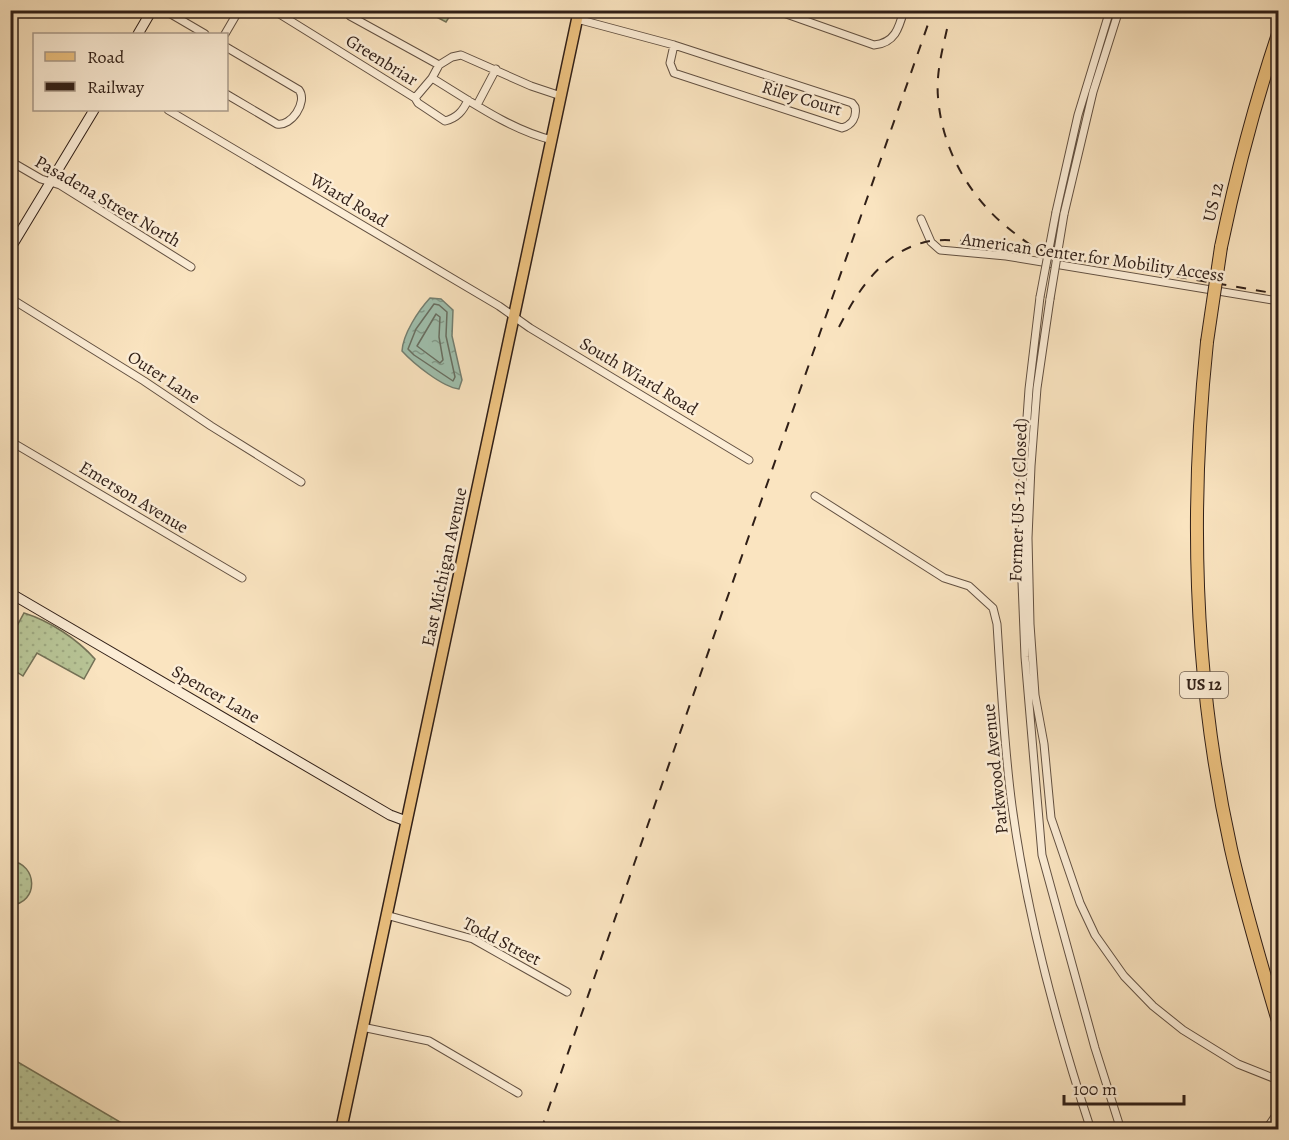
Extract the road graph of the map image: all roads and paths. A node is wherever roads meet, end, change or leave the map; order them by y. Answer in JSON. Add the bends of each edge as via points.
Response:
{"nodes":[{"id":1,"x":152,"y":10,"type":"edge"},
{"id":2,"x":164,"y":10,"type":"edge"},
{"id":3,"x":239,"y":10,"type":"edge"},
{"id":4,"x":273,"y":10,"type":"edge"},
{"id":5,"x":350,"y":10,"type":"edge"},
{"id":6,"x":775,"y":10,"type":"edge"},
{"id":7,"x":904,"y":10,"type":"edge"},
{"id":8,"x":1110,"y":10,"type":"edge"},
{"id":9,"x":1119,"y":10,"type":"edge"},
{"id":10,"x":578,"y":15,"type":"edge"},
{"id":11,"x":139,"y":33,"type":"edge"},
{"id":12,"x":203,"y":33,"type":"edge"},
{"id":13,"x":226,"y":33,"type":"edge"},
{"id":14,"x":1278,"y":34,"type":"edge"},
{"id":15,"x":674,"y":45,"type":"junction"},
{"id":16,"x":228,"y":48,"type":"edge"},
{"id":17,"x":439,"y":65,"type":"junction"},
{"id":18,"x":496,"y":69,"type":"junction"},
{"id":19,"x":432,"y":78,"type":"junction"},
{"id":20,"x":228,"y":95,"type":"edge"},
{"id":21,"x":561,"y":96,"type":"junction"},
{"id":22,"x":415,"y":98,"type":"junction"},
{"id":23,"x":468,"y":100,"type":"junction"},
{"id":24,"x":477,"y":105,"type":"junction"},
{"id":25,"x":93,"y":111,"type":"edge"},
{"id":26,"x":170,"y":111,"type":"edge"},
{"id":27,"x":552,"y":140,"type":"junction"},
{"id":28,"x":10,"y":161,"type":"edge"},
{"id":29,"x":51,"y":181,"type":"junction"},
{"id":30,"x":921,"y":219,"type":"dead end"},
{"id":31,"x":10,"y":249,"type":"edge"},
{"id":32,"x":191,"y":267,"type":"dead end"},
{"id":33,"x":10,"y":298,"type":"edge"},
{"id":34,"x":1278,"y":302,"type":"edge"},
{"id":35,"x":515,"y":316,"type":"junction"},
{"id":36,"x":10,"y":441,"type":"edge"},
{"id":37,"x":749,"y":460,"type":"dead end"},
{"id":38,"x":301,"y":482,"type":"dead end"},
{"id":39,"x":814,"y":496,"type":"dead end"},
{"id":40,"x":242,"y":578,"type":"dead end"},
{"id":41,"x":10,"y":593,"type":"edge"},
{"id":42,"x":406,"y":821,"type":"junction"},
{"id":43,"x":386,"y":915,"type":"junction"},
{"id":44,"x":567,"y":992,"type":"dead end"},
{"id":45,"x":1278,"y":1021,"type":"edge"},
{"id":46,"x":362,"y":1027,"type":"junction"},
{"id":47,"x":1278,"y":1080,"type":"edge"},
{"id":48,"x":518,"y":1093,"type":"dead end"},
{"id":49,"x":1278,"y":1112,"type":"edge"},
{"id":50,"x":341,"y":1130,"type":"edge"},
{"id":51,"x":1091,"y":1130,"type":"edge"},
{"id":52,"x":1121,"y":1130,"type":"edge"},
{"id":53,"x":1266,"y":1130,"type":"edge"}],
"edges":[{"from":1,"to":11,"type":"street"},
{"from":2,"to":12,"type":"street"},
{"from":3,"to":13,"type":"street"},
{"from":4,"to":22,"type":"street","name":"Greenbriar"},
{"from":5,"to":17,"type":"street","via":[[350,16]]},
{"from":6,"to":7,"type":"street","via":[[874,45],[890,40],[899,28]]},
{"from":8,"to":52,"type":"street","bridge":true,"via":[[1078,115],[1040,297],[1024,464],[1022,582],[1042,855]]},
{"from":9,"to":47,"type":"street","name":"Former US-12 (Closed)","bridge":true,"via":[[1093,92],[1064,214],[1037,388],[1031,466],[1030,624],[1051,818],[1080,903],[1095,935],[1124,976],[1183,1030],[1238,1064]]},
{"from":10,"to":15,"type":"street","name":"Riley Court"},
{"from":10,"to":21,"type":"main road","name":"East Michigan Avenue"},
{"from":14,"to":45,"type":"highway","name":"US 12","number":"US 12","bridge":true,"via":[[1245,143],[1221,247],[1200,405],[1196,492],[1196,567],[1206,702],[1217,777],[1250,930]]},
{"from":15,"to":15,"type":"street","name":"Riley Court","via":[[852,103],[855,117],[842,128],[674,73],[670,63]]},
{"from":16,"to":20,"type":"street","via":[[299,90],[303,100],[289,123],[283,125]]},
{"from":17,"to":18,"type":"street","via":[[460,54]]},
{"from":17,"to":19,"type":"street"},
{"from":18,"to":21,"type":"street"},
{"from":18,"to":24,"type":"street"},
{"from":19,"to":22,"type":"street"},
{"from":19,"to":23,"type":"street"},
{"from":21,"to":27,"type":"main road","name":"East Michigan Avenue"},
{"from":22,"to":23,"type":"street","name":"Greenbriar","via":[[446,121],[459,115]]},
{"from":23,"to":24,"type":"street"},
{"from":24,"to":27,"type":"street","via":[[514,126]]},
{"from":25,"to":29,"type":"street"},
{"from":26,"to":35,"type":"street","name":"Wiard Road"},
{"from":27,"to":35,"type":"main road","name":"East Michigan Avenue"},
{"from":28,"to":29,"type":"street","name":"Pasadena Street North"},
{"from":29,"to":31,"type":"street"},
{"from":29,"to":32,"type":"street","name":"Pasadena Street North"},
{"from":30,"to":34,"type":"street","name":"American Center for Mobility Access","via":[[931,242],[940,250],[1006,256]]},
{"from":33,"to":38,"type":"street","name":"Outer Lane"},
{"from":35,"to":37,"type":"street","name":"South Wiard Road"},
{"from":35,"to":42,"type":"main road","name":"East Michigan Avenue"},
{"from":36,"to":40,"type":"street","name":"Emerson Avenue"},
{"from":39,"to":51,"type":"street","name":"Parkwood Avenue","via":[[944,578],[969,586],[993,608],[1012,806],[1027,889],[1069,1063]]},
{"from":41,"to":42,"type":"street","name":"Spencer Lane"},
{"from":42,"to":43,"type":"main road","name":"East Michigan Avenue"},
{"from":43,"to":44,"type":"street","name":"Todd Street","via":[[473,939]]},
{"from":43,"to":46,"type":"main road","name":"East Michigan Avenue"},
{"from":46,"to":48,"type":"street","via":[[429,1041]]},
{"from":46,"to":50,"type":"main road","name":"East Michigan Avenue"},
{"from":49,"to":53,"type":"street"}]}
